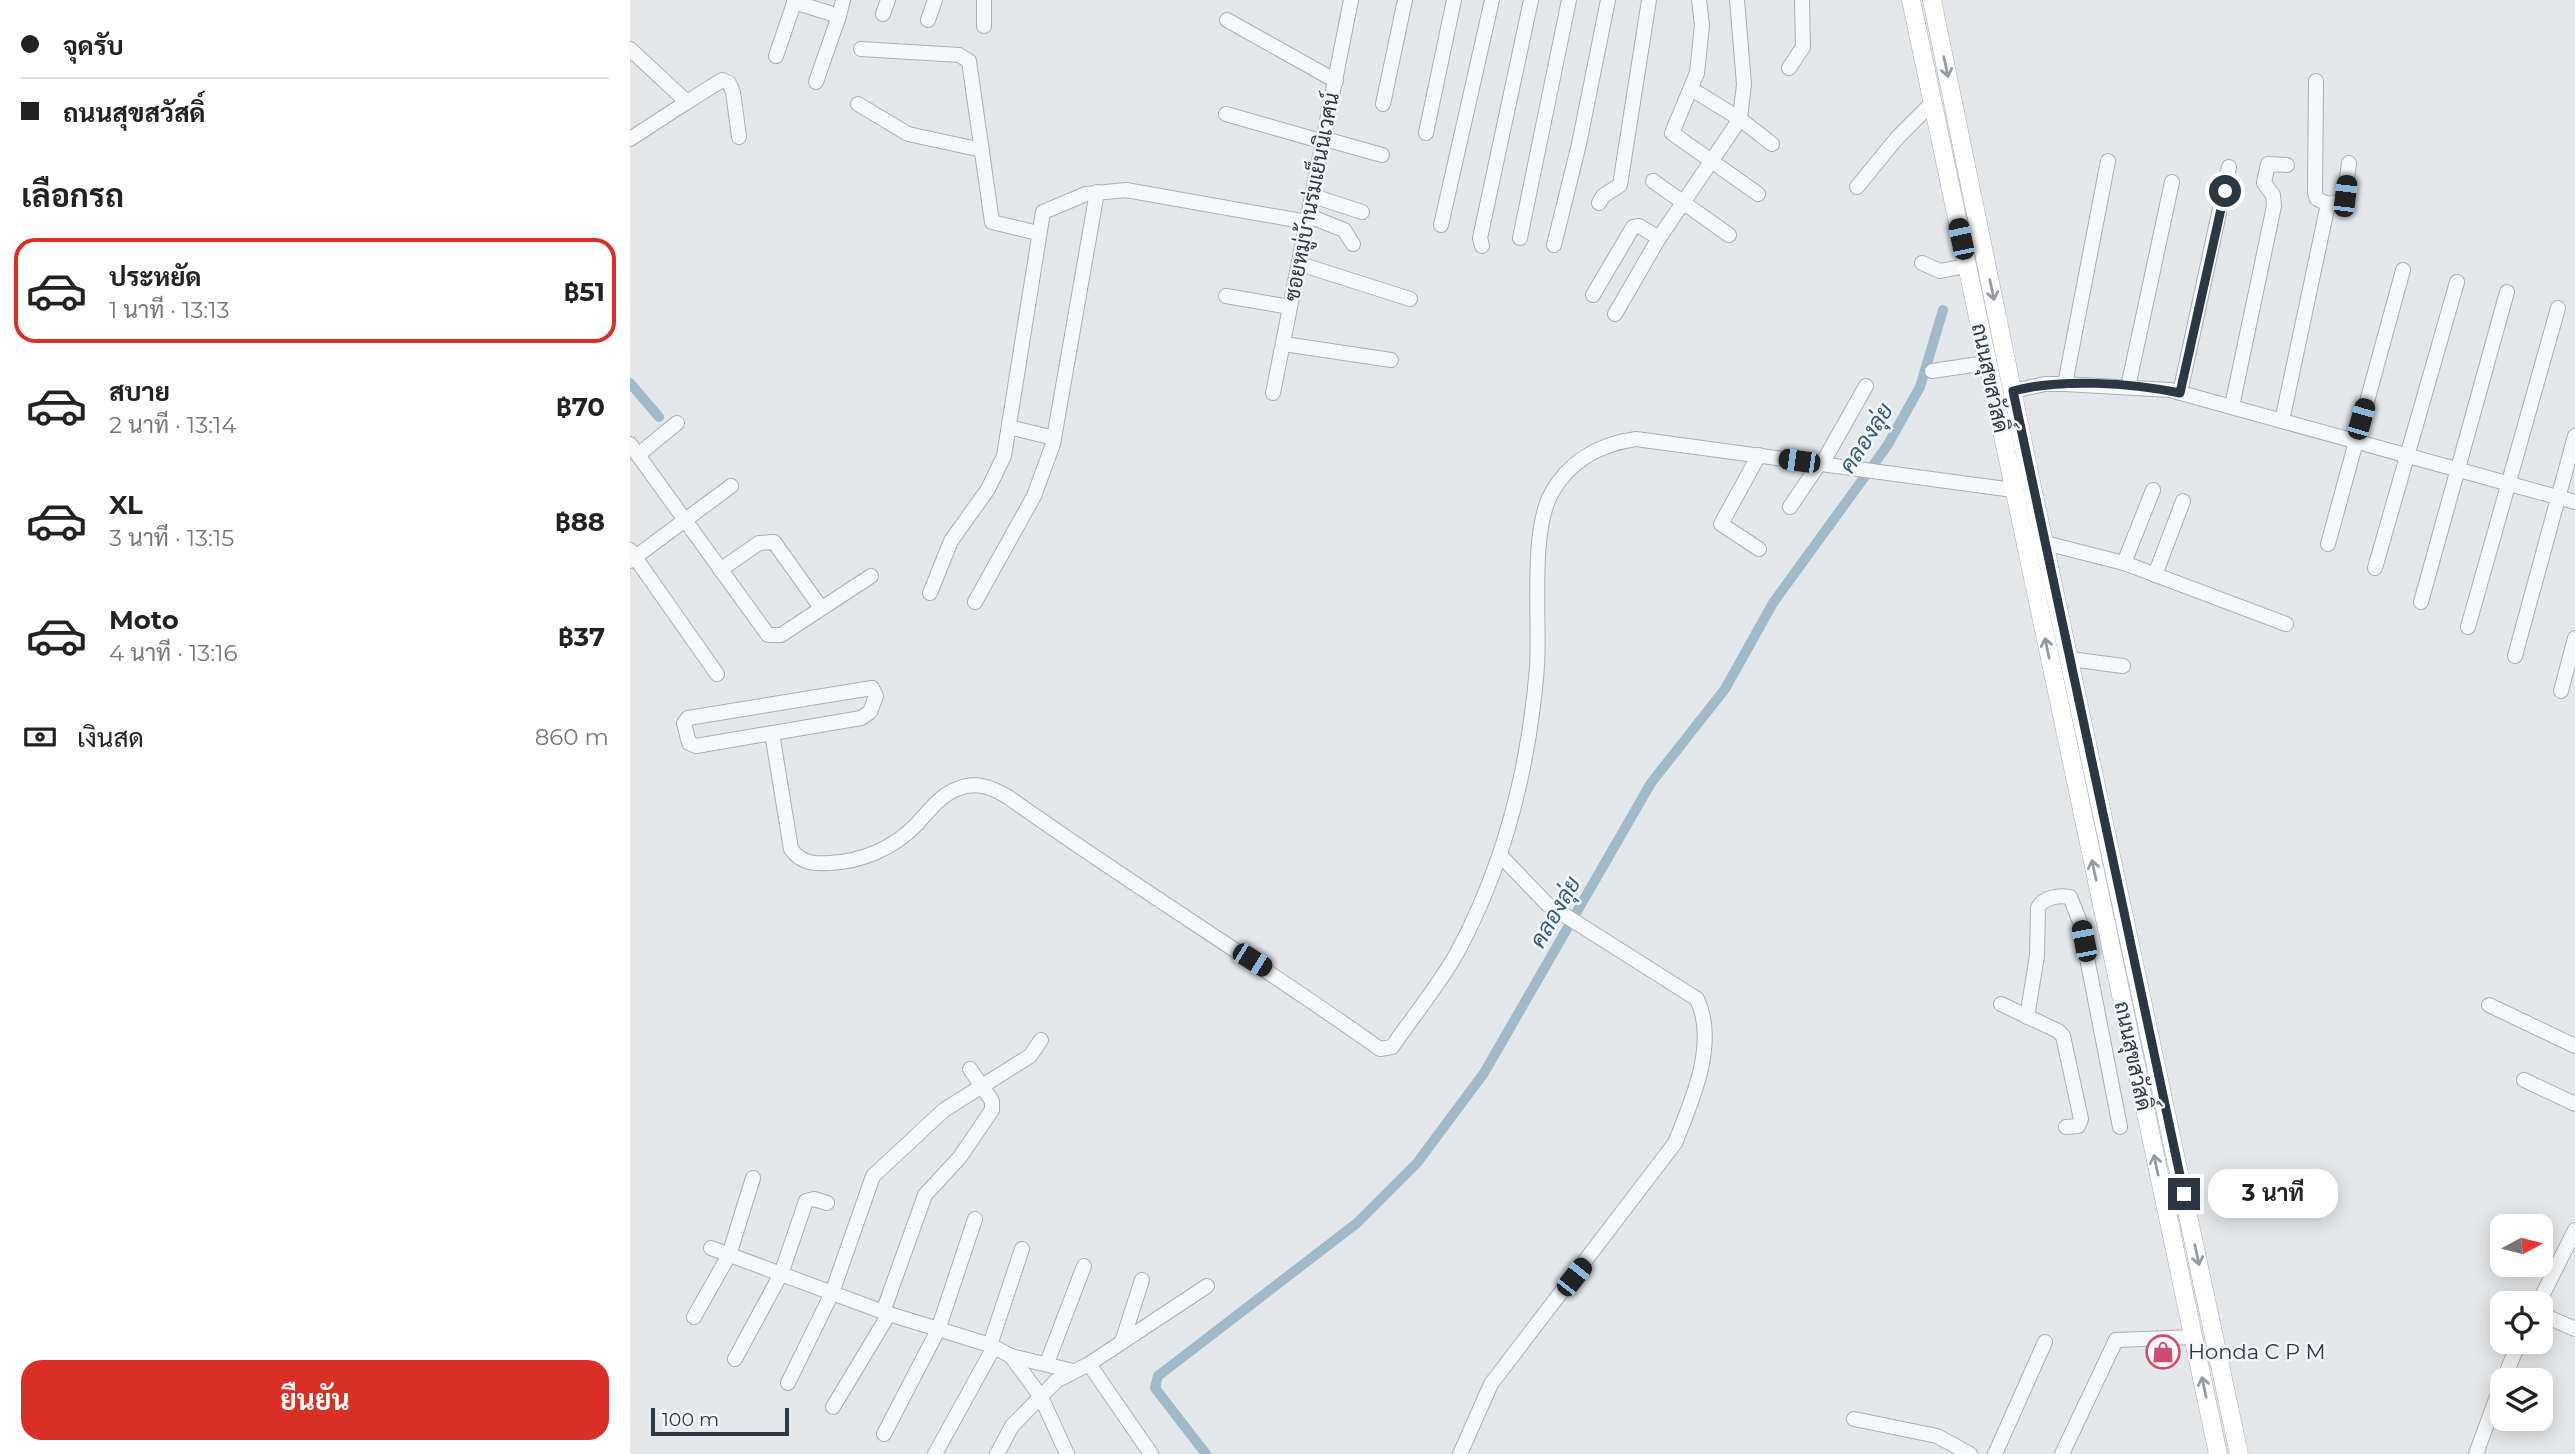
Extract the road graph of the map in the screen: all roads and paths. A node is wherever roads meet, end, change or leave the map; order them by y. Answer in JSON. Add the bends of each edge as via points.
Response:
{"nodes":[{"id":1,"x":843,"y":0,"type":"edge"},
{"id":2,"x":935,"y":0,"type":"edge"},
{"id":3,"x":984,"y":0,"type":"edge"},
{"id":4,"x":1351,"y":0,"type":"edge"},
{"id":5,"x":1405,"y":0,"type":"edge"},
{"id":6,"x":1454,"y":0,"type":"edge"},
{"id":7,"x":1492,"y":0,"type":"edge"},
{"id":8,"x":1531,"y":0,"type":"edge"},
{"id":9,"x":1569,"y":0,"type":"edge"},
{"id":10,"x":1608,"y":0,"type":"edge"},
{"id":11,"x":1648,"y":0,"type":"edge"},
{"id":12,"x":1699,"y":0,"type":"edge"},
{"id":13,"x":1737,"y":0,"type":"edge"},
{"id":14,"x":1802,"y":0,"type":"edge"},
{"id":15,"x":1911,"y":0,"type":"edge"},
{"id":16,"x":1933,"y":0,"type":"edge"},
{"id":17,"x":795,"y":1,"type":"edge"},
{"id":18,"x":839,"y":16,"type":"junction"},
{"id":19,"x":929,"y":20,"type":"dead end"},
{"id":20,"x":1227,"y":20,"type":"dead end"},
{"id":21,"x":984,"y":26,"type":"dead end"},
{"id":22,"x":630,"y":49,"type":"edge"},
{"id":23,"x":861,"y":49,"type":"dead end"},
{"id":24,"x":776,"y":56,"type":"dead end"},
{"id":25,"x":1789,"y":68,"type":"dead end"},
{"id":26,"x":2316,"y":80,"type":"dead end"},
{"id":27,"x":1336,"y":81,"type":"junction"},
{"id":28,"x":816,"y":82,"type":"dead end"},
{"id":29,"x":1693,"y":90,"type":"junction"},
{"id":30,"x":687,"y":102,"type":"junction"},
{"id":31,"x":1932,"y":103,"type":"junction"},
{"id":32,"x":858,"y":104,"type":"dead end"},
{"id":33,"x":1383,"y":104,"type":"dead end"},
{"id":34,"x":1226,"y":114,"type":"dead end"},
{"id":35,"x":1740,"y":119,"type":"junction"},
{"id":36,"x":1426,"y":133,"type":"dead end"},
{"id":37,"x":739,"y":137,"type":"dead end"},
{"id":38,"x":630,"y":139,"type":"edge"},
{"id":39,"x":1324,"y":140,"type":"junction"},
{"id":40,"x":1772,"y":144,"type":"dead end"},
{"id":41,"x":982,"y":150,"type":"junction"},
{"id":42,"x":1382,"y":155,"type":"dead end"},
{"id":43,"x":2108,"y":160,"type":"dead end"},
{"id":44,"x":1711,"y":162,"type":"junction"},
{"id":45,"x":2349,"y":163,"type":"dead end"},
{"id":46,"x":2287,"y":165,"type":"dead end"},
{"id":47,"x":2229,"y":167,"type":"dead end"},
{"id":48,"x":1653,"y":181,"type":"dead end"},
{"id":49,"x":2172,"y":182,"type":"dead end"},
{"id":50,"x":1857,"y":187,"type":"dead end"},
{"id":51,"x":1097,"y":192,"type":"junction"},
{"id":52,"x":1758,"y":194,"type":"dead end"},
{"id":53,"x":1313,"y":196,"type":"junction"},
{"id":54,"x":1599,"y":203,"type":"dead end"},
{"id":55,"x":1683,"y":203,"type":"junction"},
{"id":56,"x":2328,"y":204,"type":"junction"},
{"id":57,"x":1362,"y":212,"type":"dead end"},
{"id":58,"x":1308,"y":219,"type":"junction"},
{"id":59,"x":1441,"y":225,"type":"dead end"},
{"id":60,"x":1038,"y":233,"type":"junction"},
{"id":61,"x":1728,"y":235,"type":"dead end"},
{"id":62,"x":1659,"y":237,"type":"junction"},
{"id":63,"x":1520,"y":238,"type":"dead end"},
{"id":64,"x":1353,"y":244,"type":"dead end"},
{"id":65,"x":1554,"y":245,"type":"dead end"},
{"id":66,"x":1482,"y":246,"type":"dead end"},
{"id":67,"x":1922,"y":262,"type":"dead end"},
{"id":68,"x":1300,"y":264,"type":"junction"},
{"id":69,"x":1966,"y":266,"type":"junction"},
{"id":70,"x":2403,"y":270,"type":"dead end"},
{"id":71,"x":2457,"y":282,"type":"dead end"},
{"id":72,"x":2507,"y":292,"type":"dead end"},
{"id":73,"x":1593,"y":295,"type":"dead end"},
{"id":74,"x":1226,"y":296,"type":"dead end"},
{"id":75,"x":1410,"y":299,"type":"dead end"},
{"id":76,"x":1290,"y":307,"type":"junction"},
{"id":77,"x":2558,"y":308,"type":"dead end"},
{"id":78,"x":1615,"y":314,"type":"dead end"},
{"id":79,"x":1283,"y":344,"type":"junction"},
{"id":80,"x":1391,"y":360,"type":"dead end"},
{"id":81,"x":1986,"y":363,"type":"junction"},
{"id":82,"x":1933,"y":371,"type":"dead end"},
{"id":83,"x":2065,"y":384,"type":"junction"},
{"id":84,"x":1866,"y":387,"type":"dead end"},
{"id":85,"x":2128,"y":387,"type":"junction"},
{"id":86,"x":2013,"y":391,"type":"junction"},
{"id":87,"x":1273,"y":393,"type":"dead end"},
{"id":88,"x":2180,"y":393,"type":"junction"},
{"id":89,"x":2232,"y":407,"type":"junction"},
{"id":90,"x":2282,"y":421,"type":"junction"},
{"id":91,"x":677,"y":424,"type":"dead end"},
{"id":92,"x":1009,"y":427,"type":"junction"},
{"id":93,"x":2575,"y":436,"type":"edge"},
{"id":94,"x":1054,"y":438,"type":"junction"},
{"id":95,"x":2355,"y":442,"type":"junction"},
{"id":96,"x":634,"y":449,"type":"edge"},
{"id":97,"x":1759,"y":455,"type":"junction"},
{"id":98,"x":2404,"y":455,"type":"junction"},
{"id":99,"x":1820,"y":464,"type":"junction"},
{"id":100,"x":2455,"y":470,"type":"junction"},
{"id":101,"x":2507,"y":484,"type":"junction"},
{"id":102,"x":731,"y":486,"type":"dead end"},
{"id":103,"x":2013,"y":489,"type":"junction"},
{"id":104,"x":2153,"y":490,"type":"dead end"},
{"id":105,"x":2557,"y":497,"type":"junction"},
{"id":106,"x":2183,"y":500,"type":"dead end"},
{"id":107,"x":2575,"y":502,"type":"edge"},
{"id":108,"x":1790,"y":507,"type":"dead end"},
{"id":109,"x":686,"y":521,"type":"junction"},
{"id":110,"x":2025,"y":540,"type":"junction"},
{"id":111,"x":2044,"y":542,"type":"junction"},
{"id":112,"x":2328,"y":544,"type":"dead end"},
{"id":113,"x":1759,"y":549,"type":"dead end"},
{"id":114,"x":632,"y":557,"type":"edge"},
{"id":115,"x":2124,"y":563,"type":"junction"},
{"id":116,"x":2375,"y":568,"type":"dead end"},
{"id":117,"x":720,"y":570,"type":"junction"},
{"id":118,"x":2155,"y":575,"type":"junction"},
{"id":119,"x":871,"y":576,"type":"dead end"},
{"id":120,"x":930,"y":593,"type":"dead end"},
{"id":121,"x":975,"y":602,"type":"dead end"},
{"id":122,"x":2421,"y":602,"type":"dead end"},
{"id":123,"x":821,"y":608,"type":"junction"},
{"id":124,"x":2286,"y":624,"type":"dead end"},
{"id":125,"x":2468,"y":627,"type":"dead end"},
{"id":126,"x":2575,"y":638,"type":"edge"},
{"id":127,"x":2515,"y":656,"type":"dead end"},
{"id":128,"x":2070,"y":659,"type":"junction"},
{"id":129,"x":2123,"y":666,"type":"dead end"},
{"id":130,"x":717,"y":674,"type":"dead end"},
{"id":131,"x":2561,"y":691,"type":"dead end"},
{"id":132,"x":772,"y":733,"type":"junction"},
{"id":133,"x":1502,"y":856,"type":"junction"},
{"id":134,"x":2104,"y":917,"type":"junction"},
{"id":135,"x":2080,"y":922,"type":"junction"},
{"id":136,"x":2116,"y":974,"type":"junction"},
{"id":137,"x":2092,"y":980,"type":"junction"},
{"id":138,"x":2001,"y":1004,"type":"dead end"},
{"id":139,"x":2488,"y":1005,"type":"dead end"},
{"id":140,"x":2027,"y":1017,"type":"junction"},
{"id":141,"x":2127,"y":1027,"type":"junction"},
{"id":142,"x":2102,"y":1034,"type":"junction"},
{"id":143,"x":1041,"y":1040,"type":"dead end"},
{"id":144,"x":2575,"y":1046,"type":"edge"},
{"id":145,"x":970,"y":1069,"type":"dead end"},
{"id":146,"x":2524,"y":1080,"type":"dead end"},
{"id":147,"x":981,"y":1084,"type":"junction"},
{"id":148,"x":2575,"y":1104,"type":"edge"},
{"id":149,"x":2066,"y":1127,"type":"dead end"},
{"id":150,"x":2120,"y":1127,"type":"dead end"},
{"id":151,"x":753,"y":1178,"type":"dead end"},
{"id":152,"x":827,"y":1203,"type":"dead end"},
{"id":153,"x":975,"y":1219,"type":"dead end"},
{"id":154,"x":2575,"y":1230,"type":"edge"},
{"id":155,"x":711,"y":1248,"type":"dead end"},
{"id":156,"x":1022,"y":1249,"type":"dead end"},
{"id":157,"x":729,"y":1255,"type":"junction"},
{"id":158,"x":1084,"y":1266,"type":"dead end"},
{"id":159,"x":781,"y":1274,"type":"junction"},
{"id":160,"x":1142,"y":1280,"type":"dead end"},
{"id":161,"x":1207,"y":1286,"type":"dead end"},
{"id":162,"x":2544,"y":1291,"type":"edge"},
{"id":163,"x":832,"y":1293,"type":"junction"},
{"id":164,"x":886,"y":1313,"type":"junction"},
{"id":165,"x":694,"y":1317,"type":"dead end"},
{"id":166,"x":2553,"y":1319,"type":"edge"},
{"id":167,"x":2575,"y":1329,"type":"edge"},
{"id":168,"x":937,"y":1330,"type":"junction"},
{"id":169,"x":2194,"y":1337,"type":"junction"},
{"id":170,"x":1122,"y":1342,"type":"junction"},
{"id":171,"x":2045,"y":1342,"type":"dead end"},
{"id":172,"x":992,"y":1346,"type":"junction"},
{"id":173,"x":1011,"y":1356,"type":"junction"},
{"id":174,"x":735,"y":1359,"type":"dead end"},
{"id":175,"x":1047,"y":1363,"type":"junction"},
{"id":176,"x":1089,"y":1364,"type":"junction"},
{"id":177,"x":1073,"y":1371,"type":"junction"},
{"id":178,"x":788,"y":1383,"type":"dead end"},
{"id":179,"x":1041,"y":1397,"type":"junction"},
{"id":180,"x":833,"y":1407,"type":"dead end"},
{"id":181,"x":2490,"y":1417,"type":"edge"},
{"id":182,"x":1854,"y":1419,"type":"dead end"},
{"id":183,"x":884,"y":1434,"type":"dead end"},
{"id":184,"x":935,"y":1454,"type":"edge"},
{"id":185,"x":997,"y":1454,"type":"edge"},
{"id":186,"x":1066,"y":1454,"type":"edge"},
{"id":187,"x":1151,"y":1454,"type":"edge"},
{"id":188,"x":1460,"y":1454,"type":"edge"},
{"id":189,"x":1970,"y":1454,"type":"edge"},
{"id":190,"x":1995,"y":1454,"type":"edge"},
{"id":191,"x":2062,"y":1454,"type":"edge"},
{"id":192,"x":2218,"y":1454,"type":"edge"},
{"id":193,"x":2239,"y":1454,"type":"edge"},
{"id":194,"x":2476,"y":1454,"type":"edge"}],
"edges":[{"from":1,"to":18,"type":"street"},
{"from":2,"to":19,"type":"street"},
{"from":3,"to":21,"type":"street"},
{"from":4,"to":27,"type":"street","name":"ซอยหมู่บ้านร่มเย็นนิเวศน์"},
{"from":5,"to":33,"type":"street"},
{"from":6,"to":36,"type":"street"},
{"from":7,"to":59,"type":"street"},
{"from":8,"to":66,"type":"street","via":[[1480,238]]},
{"from":9,"to":63,"type":"street"},
{"from":10,"to":65,"type":"street"},
{"from":11,"to":54,"type":"street","via":[[1620,186]]},
{"from":12,"to":29,"type":"street","via":[[1702,49]]},
{"from":13,"to":35,"type":"street","via":[[1744,84]]},
{"from":14,"to":25,"type":"street","via":[[1803,47]]},
{"from":15,"to":31,"type":"main road","name":"ถนนสุขสวัสดิ์"},
{"from":16,"to":86,"type":"main road","name":"ถนนสุขสวัสดิ์","one_way":true},
{"from":17,"to":18,"type":"street"},
{"from":17,"to":24,"type":"street"},
{"from":18,"to":28,"type":"street"},
{"from":20,"to":27,"type":"street"},
{"from":22,"to":30,"type":"street"},
{"from":23,"to":41,"type":"street","via":[[965,57],[971,68]]},
{"from":26,"to":56,"type":"street","via":[[2315,193]]},
{"from":27,"to":39,"type":"street","name":"ซอยหมู่บ้านร่มเย็นนิเวศน์"},
{"from":29,"to":35,"type":"street"},
{"from":29,"to":44,"type":"street","via":[[1672,133]]},
{"from":30,"to":37,"type":"street","via":[[726,81],[733,92]]},
{"from":30,"to":38,"type":"street"},
{"from":31,"to":50,"type":"street"},
{"from":31,"to":69,"type":"main road","name":"ถนนสุขสวัสดิ์"},
{"from":32,"to":41,"type":"street","via":[[908,134]]},
{"from":34,"to":39,"type":"street"},
{"from":35,"to":40,"type":"street"},
{"from":35,"to":44,"type":"street"},
{"from":39,"to":42,"type":"street"},
{"from":39,"to":53,"type":"street","name":"ซอยหมู่บ้านร่มเย็นนิเวศน์"},
{"from":41,"to":60,"type":"street","via":[[992,222]]},
{"from":43,"to":83,"type":"street"},
{"from":44,"to":52,"type":"street"},
{"from":44,"to":55,"type":"street"},
{"from":45,"to":56,"type":"street","via":[[2344,201]]},
{"from":46,"to":89,"type":"street","via":[[2268,164],[2265,170],[2264,183],[2274,206]]},
{"from":47,"to":88,"type":"street"},
{"from":48,"to":55,"type":"street"},
{"from":49,"to":85,"type":"street"},
{"from":51,"to":58,"type":"street","via":[[1133,191]]},
{"from":51,"to":60,"type":"street","via":[[1045,210]]},
{"from":51,"to":94,"type":"street"},
{"from":53,"to":57,"type":"street"},
{"from":53,"to":58,"type":"street","name":"ซอยหมู่บ้านร่มเย็นนิเวศน์"},
{"from":55,"to":61,"type":"street"},
{"from":55,"to":62,"type":"street"},
{"from":56,"to":90,"type":"street"},
{"from":58,"to":64,"type":"street","via":[[1344,230]]},
{"from":58,"to":68,"type":"street","name":"ซอยหมู่บ้านร่มเย็นนิเวศน์"},
{"from":60,"to":92,"type":"street"},
{"from":62,"to":73,"type":"street","via":[[1633,227]]},
{"from":62,"to":78,"type":"street"},
{"from":67,"to":69,"type":"street","via":[[1940,271]]},
{"from":68,"to":75,"type":"street"},
{"from":68,"to":76,"type":"street","name":"ซอยหมู่บ้านร่มเย็นนิเวศน์"},
{"from":69,"to":81,"type":"main road","name":"ถนนสุขสวัสดิ์"},
{"from":70,"to":95,"type":"street"},
{"from":71,"to":98,"type":"street"},
{"from":72,"to":100,"type":"street"},
{"from":74,"to":76,"type":"street"},
{"from":76,"to":79,"type":"street","name":"ซอยหมู่บ้านร่มเย็นนิเวศน์"},
{"from":77,"to":101,"type":"street"},
{"from":79,"to":80,"type":"street"},
{"from":79,"to":87,"type":"street","name":"ซอยหมู่บ้านร่มเย็นนิเวศน์"},
{"from":81,"to":82,"type":"street"},
{"from":81,"to":103,"type":"main road","name":"ถนนสุขสวัสดิ์"},
{"from":83,"to":85,"type":"street"},
{"from":83,"to":86,"type":"street"},
{"from":84,"to":99,"type":"street"},
{"from":85,"to":88,"type":"street"},
{"from":86,"to":111,"type":"main road","name":"ถนนสุขสวัสดิ์"},
{"from":88,"to":89,"type":"street"},
{"from":89,"to":90,"type":"street"},
{"from":90,"to":95,"type":"street"},
{"from":91,"to":96,"type":"street"},
{"from":92,"to":94,"type":"street"},
{"from":92,"to":120,"type":"street","via":[[998,471],[951,541]]},
{"from":93,"to":105,"type":"street"},
{"from":94,"to":121,"type":"street","via":[[1034,496]]},
{"from":95,"to":98,"type":"street"},
{"from":95,"to":112,"type":"street"},
{"from":96,"to":109,"type":"street"},
{"from":97,"to":99,"type":"street"},
{"from":97,"to":113,"type":"street","via":[[1721,524]]},
{"from":97,"to":133,"type":"street","via":[[1636,439],[1613,442],[1589,453],[1550,495],[1539,548],[1537,667],[1529,738]]},
{"from":98,"to":100,"type":"street"},
{"from":98,"to":116,"type":"street"},
{"from":99,"to":103,"type":"street"},
{"from":99,"to":108,"type":"street"},
{"from":100,"to":101,"type":"street"},
{"from":100,"to":122,"type":"street"},
{"from":101,"to":105,"type":"street"},
{"from":101,"to":125,"type":"street"},
{"from":102,"to":109,"type":"street"},
{"from":103,"to":110,"type":"main road","name":"ถนนสุขสวัสดิ์"},
{"from":104,"to":115,"type":"street"},
{"from":105,"to":107,"type":"street"},
{"from":105,"to":127,"type":"street"},
{"from":106,"to":118,"type":"street"},
{"from":109,"to":114,"type":"street"},
{"from":109,"to":117,"type":"street"},
{"from":110,"to":111,"type":"street"},
{"from":134,"to":110,"type":"main road","name":"ถนนสุขสวัสดิ์","one_way":true},
{"from":111,"to":115,"type":"street"},
{"from":111,"to":128,"type":"main road","name":"ถนนสุขสวัสดิ์"},
{"from":114,"to":130,"type":"street"},
{"from":115,"to":118,"type":"street"},
{"from":117,"to":123,"type":"street","via":[[768,635],[781,635]]},
{"from":117,"to":123,"type":"street","via":[[759,543],[774,542]]},
{"from":118,"to":124,"type":"street"},
{"from":119,"to":123,"type":"street"},
{"from":126,"to":131,"type":"street"},
{"from":128,"to":129,"type":"street"},
{"from":128,"to":193,"type":"main road","name":"ถนนสุขสวัสดิ์","one_way":true},
{"from":132,"to":132,"type":"street","via":[[693,746],[684,723],[708,714],[875,689],[870,712],[862,718]]},
{"from":132,"to":133,"type":"street","via":[[787,833],[791,849],[804,861],[847,862],[864,857],[899,839],[947,793],[974,784],[985,786],[1275,974],[1380,1049],[1392,1047],[1457,952]]},
{"from":133,"to":188,"type":"street","via":[[1547,904],[1697,999],[1705,1016],[1703,1051],[1694,1097],[1675,1143],[1491,1384]]},
{"from":134,"to":135,"type":"street"},
{"from":134,"to":136,"type":"main road","name":"ถนนสุขสวัสดิ์"},
{"from":135,"to":137,"type":"street"},
{"from":135,"to":140,"type":"street","via":[[2070,897],[2040,903]]},
{"from":136,"to":137,"type":"street"},
{"from":136,"to":141,"type":"main road","name":"ถนนสุขสวัสดิ์"},
{"from":137,"to":142,"type":"street"},
{"from":138,"to":140,"type":"street"},
{"from":139,"to":144,"type":"street"},
{"from":140,"to":149,"type":"street","via":[[2063,1036],[2081,1119],[2078,1126]]},
{"from":141,"to":142,"type":"street"},
{"from":169,"to":141,"type":"main road","name":"ถนนสุขสวัสดิ์","one_way":true},
{"from":142,"to":150,"type":"street"},
{"from":143,"to":147,"type":"street","via":[[1030,1056]]},
{"from":145,"to":147,"type":"street"},
{"from":146,"to":148,"type":"street"},
{"from":147,"to":163,"type":"street","via":[[944,1110],[873,1176]]},
{"from":147,"to":164,"type":"street","via":[[992,1101],[992,1110],[960,1157],[925,1195]]},
{"from":151,"to":157,"type":"street"},
{"from":152,"to":159,"type":"street","via":[[806,1201]]},
{"from":153,"to":168,"type":"street"},
{"from":154,"to":162,"type":"street"},
{"from":155,"to":157,"type":"street"},
{"from":156,"to":172,"type":"street"},
{"from":157,"to":159,"type":"street"},
{"from":157,"to":165,"type":"street"},
{"from":158,"to":175,"type":"street"},
{"from":159,"to":163,"type":"street"},
{"from":159,"to":174,"type":"street"},
{"from":160,"to":170,"type":"street"},
{"from":161,"to":170,"type":"street"},
{"from":163,"to":164,"type":"street"},
{"from":163,"to":178,"type":"street"},
{"from":164,"to":168,"type":"street"},
{"from":164,"to":180,"type":"street"},
{"from":166,"to":167,"type":"street"},
{"from":168,"to":172,"type":"street"},
{"from":168,"to":183,"type":"street"},
{"from":169,"to":191,"type":"street","via":[[2116,1339]]},
{"from":192,"to":169,"type":"main road","name":"ถนนสุขสวัสดิ์","one_way":true},
{"from":170,"to":176,"type":"street"},
{"from":171,"to":190,"type":"street"},
{"from":172,"to":173,"type":"street"},
{"from":172,"to":184,"type":"street"},
{"from":173,"to":175,"type":"street"},
{"from":173,"to":179,"type":"street"},
{"from":175,"to":177,"type":"street"},
{"from":176,"to":177,"type":"street"},
{"from":176,"to":187,"type":"street"},
{"from":177,"to":179,"type":"street"},
{"from":179,"to":185,"type":"street","via":[[1012,1426]]},
{"from":179,"to":186,"type":"street"},
{"from":181,"to":194,"type":"street"},
{"from":182,"to":189,"type":"street","via":[[1937,1436]]}]}
